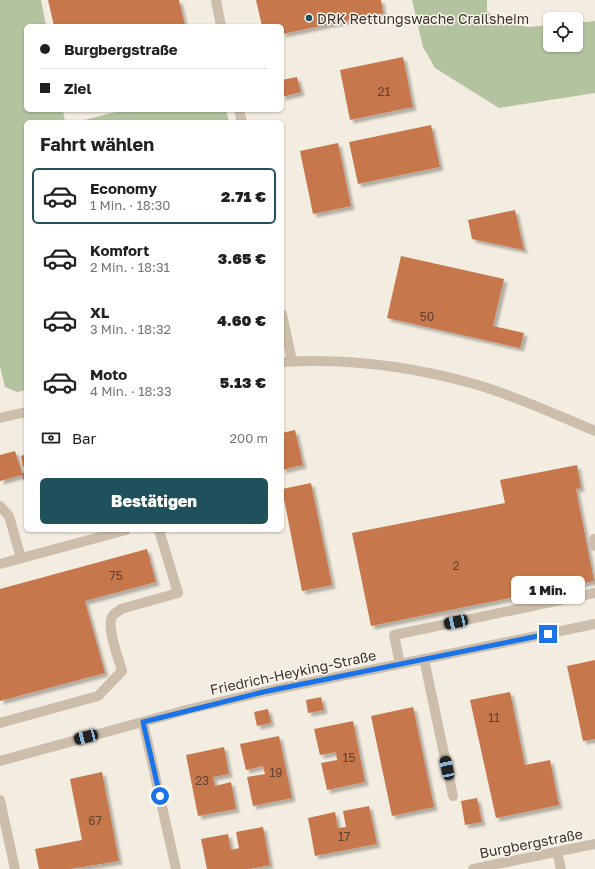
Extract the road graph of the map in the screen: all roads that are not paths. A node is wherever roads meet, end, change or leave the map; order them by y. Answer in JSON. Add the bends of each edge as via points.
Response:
{"nodes":[{"id":1,"x":216,"y":0,"type":"edge"},
{"id":2,"x":221,"y":24,"type":"edge"},
{"id":3,"x":284,"y":333,"type":"edge"},
{"id":4,"x":287,"y":362,"type":"edge"},
{"id":5,"x":24,"y":412,"type":"edge"},
{"id":6,"x":0,"y":418,"type":"edge"},
{"id":7,"x":595,"y":431,"type":"edge"},
{"id":8,"x":0,"y":506,"type":"edge"},
{"id":9,"x":118,"y":532,"type":"edge"},
{"id":10,"x":161,"y":532,"type":"edge"},
{"id":11,"x":21,"y":558,"type":"junction"},
{"id":12,"x":0,"y":564,"type":"edge"},
{"id":13,"x":595,"y":593,"type":"edge"},
{"id":14,"x":595,"y":624,"type":"edge"},
{"id":15,"x":424,"y":659,"type":"junction"},
{"id":16,"x":400,"y":664,"type":"junction"},
{"id":17,"x":143,"y":722,"type":"junction"},
{"id":18,"x":0,"y":723,"type":"edge"},
{"id":19,"x":0,"y":760,"type":"edge"},
{"id":20,"x":453,"y":796,"type":"dead end"},
{"id":21,"x":0,"y":800,"type":"edge"},
{"id":22,"x":595,"y":844,"type":"edge"},
{"id":23,"x":557,"y":852,"type":"junction"},
{"id":24,"x":15,"y":869,"type":"edge"},
{"id":25,"x":176,"y":869,"type":"edge"},
{"id":26,"x":473,"y":869,"type":"edge"},
{"id":27,"x":561,"y":869,"type":"edge"}],
"edges":[{"from":1,"to":2,"type":"street"},
{"from":3,"to":4,"type":"street"},
{"from":4,"to":7,"type":"street","via":[[341,362],[426,372],[479,385]]},
{"from":5,"to":6,"type":"street"},
{"from":8,"to":11,"type":"street","via":[[10,516]]},
{"from":9,"to":11,"type":"street"},
{"from":10,"to":18,"type":"street","via":[[178,593],[121,609],[113,615],[111,629],[122,671],[98,696]]},
{"from":11,"to":12,"type":"street"},
{"from":13,"to":16,"type":"street","via":[[394,635]]},
{"from":14,"to":15,"type":"street","name":"Friedrich-Heyking-Straße"},
{"from":15,"to":16,"type":"street","name":"Friedrich-Heyking-Straße"},
{"from":15,"to":20,"type":"street"},
{"from":16,"to":17,"type":"street","name":"Friedrich-Heyking-Straße","via":[[263,692]]},
{"from":17,"to":19,"type":"street","name":"Friedrich-Heyking-Straße"},
{"from":17,"to":25,"type":"street"},
{"from":21,"to":24,"type":"street"},
{"from":22,"to":23,"type":"street","name":"Burgbergstraße"},
{"from":23,"to":26,"type":"street","name":"Burgbergstraße"},
{"from":23,"to":27,"type":"street"}]}
